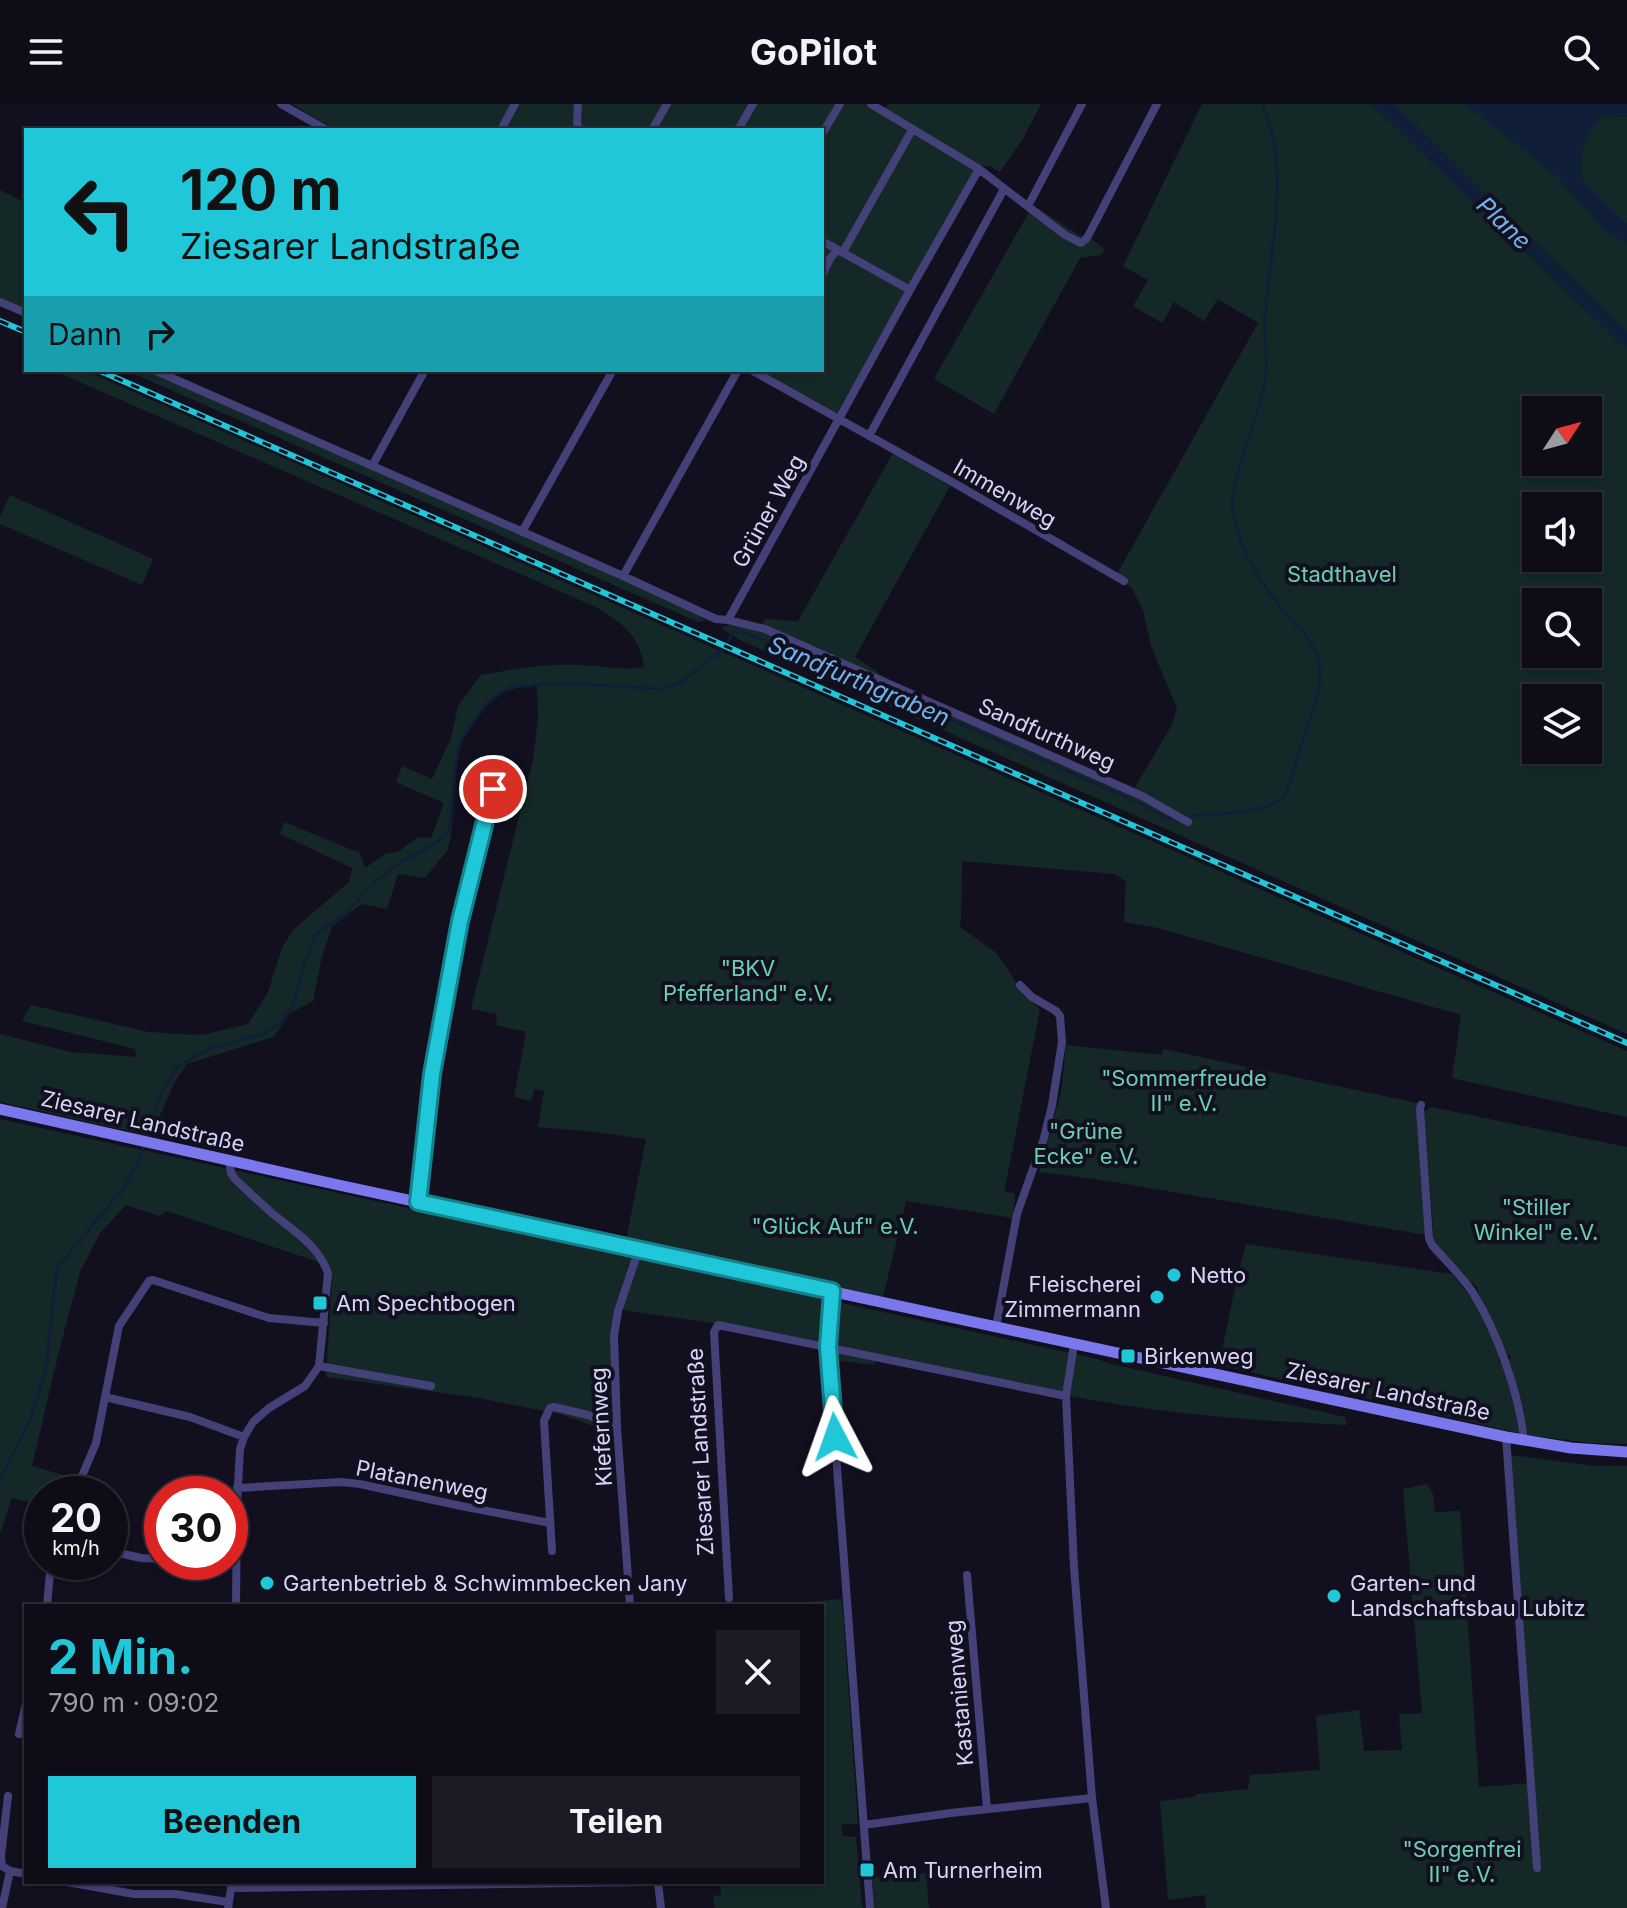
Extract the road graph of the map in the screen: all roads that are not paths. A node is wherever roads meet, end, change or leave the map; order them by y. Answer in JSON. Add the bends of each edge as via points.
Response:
{"nodes":[{"id":1,"x":281,"y":104,"type":"edge"},
{"id":2,"x":515,"y":104,"type":"edge"},
{"id":3,"x":578,"y":104,"type":"edge"},
{"id":4,"x":667,"y":104,"type":"edge"},
{"id":5,"x":753,"y":104,"type":"edge"},
{"id":6,"x":840,"y":104,"type":"edge"},
{"id":7,"x":871,"y":104,"type":"edge"},
{"id":8,"x":1082,"y":104,"type":"edge"},
{"id":9,"x":1157,"y":104,"type":"edge"},
{"id":10,"x":323,"y":128,"type":"edge"},
{"id":11,"x":502,"y":128,"type":"edge"},
{"id":12,"x":578,"y":128,"type":"edge"},
{"id":13,"x":653,"y":128,"type":"edge"},
{"id":14,"x":739,"y":128,"type":"edge"},
{"id":15,"x":912,"y":130,"type":"junction"},
{"id":16,"x":824,"y":131,"type":"edge"},
{"id":17,"x":979,"y":169,"type":"junction"},
{"id":18,"x":1004,"y":189,"type":"junction"},
{"id":19,"x":1028,"y":206,"type":"junction"},
{"id":20,"x":824,"y":242,"type":"edge"},
{"id":21,"x":840,"y":251,"type":"junction"},
{"id":22,"x":824,"y":271,"type":"edge"},
{"id":23,"x":910,"y":290,"type":"junction"},
{"id":24,"x":0,"y":302,"type":"edge"},
{"id":25,"x":24,"y":312,"type":"edge"},
{"id":26,"x":159,"y":372,"type":"edge"},
{"id":27,"x":424,"y":372,"type":"edge"},
{"id":28,"x":612,"y":372,"type":"edge"},
{"id":29,"x":737,"y":372,"type":"edge"},
{"id":30,"x":770,"y":374,"type":"edge"},
{"id":31,"x":839,"y":419,"type":"junction"},
{"id":32,"x":869,"y":436,"type":"junction"},
{"id":33,"x":372,"y":466,"type":"junction"},
{"id":34,"x":522,"y":532,"type":"junction"},
{"id":35,"x":623,"y":576,"type":"junction"},
{"id":36,"x":1124,"y":581,"type":"dead end"},
{"id":37,"x":728,"y":620,"type":"junction"},
{"id":38,"x":501,"y":759,"type":"dead end"},
{"id":39,"x":1188,"y":822,"type":"dead end"},
{"id":40,"x":1020,"y":985,"type":"dead end"},
{"id":41,"x":1421,"y":1105,"type":"dead end"},
{"id":42,"x":0,"y":1109,"type":"edge"},
{"id":43,"x":229,"y":1161,"type":"junction"},
{"id":44,"x":418,"y":1202,"type":"junction"},
{"id":45,"x":639,"y":1249,"type":"junction"},
{"id":46,"x":832,"y":1291,"type":"junction"},
{"id":47,"x":324,"y":1323,"type":"junction"},
{"id":48,"x":996,"y":1327,"type":"junction"},
{"id":49,"x":1074,"y":1344,"type":"junction"},
{"id":50,"x":828,"y":1347,"type":"junction"},
{"id":51,"x":319,"y":1366,"type":"junction"},
{"id":52,"x":431,"y":1386,"type":"dead end"},
{"id":53,"x":1066,"y":1396,"type":"junction"},
{"id":54,"x":105,"y":1397,"type":"junction"},
{"id":55,"x":617,"y":1427,"type":"junction"},
{"id":56,"x":244,"y":1437,"type":"junction"},
{"id":57,"x":1506,"y":1437,"type":"junction"},
{"id":58,"x":1524,"y":1441,"type":"junction"},
{"id":59,"x":1627,"y":1452,"type":"edge"},
{"id":60,"x":82,"y":1476,"type":"dead end"},
{"id":61,"x":237,"y":1476,"type":"edge"},
{"id":62,"x":248,"y":1487,"type":"edge"},
{"id":63,"x":550,"y":1523,"type":"junction"},
{"id":64,"x":552,"y":1551,"type":"dead end"},
{"id":65,"x":967,"y":1575,"type":"dead end"},
{"id":66,"x":49,"y":1580,"type":"edge"},
{"id":67,"x":235,"y":1580,"type":"edge"},
{"id":68,"x":729,"y":1598,"type":"dead end"},
{"id":69,"x":47,"y":1604,"type":"edge"},
{"id":70,"x":236,"y":1604,"type":"edge"},
{"id":71,"x":630,"y":1604,"type":"edge"},
{"id":72,"x":24,"y":1713,"type":"edge"},
{"id":73,"x":19,"y":1734,"type":"dead end"},
{"id":74,"x":8,"y":1796,"type":"dead end"},
{"id":75,"x":1092,"y":1798,"type":"junction"},
{"id":76,"x":987,"y":1809,"type":"junction"},
{"id":77,"x":864,"y":1825,"type":"junction"},
{"id":78,"x":1537,"y":1868,"type":"dead end"},
{"id":79,"x":10,"y":1871,"type":"junction"},
{"id":80,"x":24,"y":1874,"type":"edge"},
{"id":81,"x":78,"y":1884,"type":"edge"},
{"id":82,"x":371,"y":1884,"type":"edge"},
{"id":83,"x":658,"y":1884,"type":"edge"},
{"id":84,"x":231,"y":1885,"type":"edge"},
{"id":85,"x":228,"y":1905,"type":"edge"},
{"id":86,"x":2,"y":1908,"type":"edge"},
{"id":87,"x":661,"y":1908,"type":"edge"},
{"id":88,"x":870,"y":1908,"type":"edge"},
{"id":89,"x":1106,"y":1908,"type":"edge"}],
"edges":[{"from":1,"to":10,"type":"street"},
{"from":2,"to":11,"type":"street"},
{"from":3,"to":12,"type":"street"},
{"from":4,"to":13,"type":"street"},
{"from":5,"to":14,"type":"street"},
{"from":6,"to":16,"type":"street"},
{"from":7,"to":15,"type":"street"},
{"from":8,"to":19,"type":"street"},
{"from":9,"to":19,"type":"street","via":[[1081,243]]},
{"from":15,"to":17,"type":"street"},
{"from":15,"to":21,"type":"street"},
{"from":17,"to":18,"type":"street"},
{"from":17,"to":23,"type":"street"},
{"from":18,"to":19,"type":"street"},
{"from":18,"to":32,"type":"street"},
{"from":20,"to":21,"type":"street"},
{"from":21,"to":22,"type":"street"},
{"from":21,"to":23,"type":"street"},
{"from":23,"to":31,"type":"street"},
{"from":24,"to":25,"type":"street"},
{"from":26,"to":33,"type":"street","name":"Sandfurthweg"},
{"from":27,"to":33,"type":"street"},
{"from":28,"to":34,"type":"street"},
{"from":29,"to":35,"type":"street"},
{"from":30,"to":31,"type":"street","name":"Immenweg"},
{"from":31,"to":32,"type":"street","name":"Immenweg"},
{"from":31,"to":37,"type":"street","name":"Grüner Weg"},
{"from":32,"to":36,"type":"street","name":"Immenweg"},
{"from":33,"to":34,"type":"street","name":"Sandfurthweg"},
{"from":34,"to":35,"type":"street","name":"Sandfurthweg"},
{"from":35,"to":37,"type":"street","name":"Sandfurthweg"},
{"from":37,"to":39,"type":"street","name":"Sandfurthweg","via":[[765,629],[1142,796]]},
{"from":38,"to":44,"type":"street","via":[[460,921],[432,1074]]},
{"from":40,"to":48,"type":"street","via":[[1060,1016],[1062,1042],[1044,1138],[1017,1214]]},
{"from":41,"to":58,"type":"street","via":[[1429,1238],[1479,1303],[1503,1356]]},
{"from":42,"to":43,"type":"main road","name":"Ziesarer Landstraße"},
{"from":43,"to":44,"type":"main road","name":"Ziesarer Landstraße"},
{"from":43,"to":47,"type":"street","via":[[235,1179],[323,1260],[328,1273]]},
{"from":44,"to":45,"type":"main road","name":"Ziesarer Landstraße"},
{"from":45,"to":46,"type":"main road","name":"Ziesarer Landstraße"},
{"from":45,"to":55,"type":"street","name":"Kiefernweg","via":[[615,1323]]},
{"from":46,"to":48,"type":"main road","name":"Ziesarer Landstraße"},
{"from":46,"to":50,"type":"street"},
{"from":47,"to":51,"type":"street"},
{"from":47,"to":54,"type":"street","via":[[269,1318],[149,1281],[119,1326]]},
{"from":48,"to":49,"type":"main road","name":"Ziesarer Landstraße"},
{"from":49,"to":53,"type":"street"},
{"from":49,"to":57,"type":"main road","name":"Ziesarer Landstraße"},
{"from":50,"to":53,"type":"street","name":"Ziesarer Landstraße"},
{"from":50,"to":68,"type":"street","name":"Ziesarer Landstraße","via":[[718,1325],[714,1332]]},
{"from":50,"to":77,"type":"street"},
{"from":51,"to":52,"type":"street"},
{"from":51,"to":56,"type":"street","via":[[308,1383],[260,1415]]},
{"from":53,"to":75,"type":"street"},
{"from":54,"to":56,"type":"street","via":[[190,1417]]},
{"from":54,"to":60,"type":"street","via":[[96,1443]]},
{"from":55,"to":63,"type":"street","via":[[550,1408],[544,1421]]},
{"from":55,"to":71,"type":"street","name":"Kiefernweg"},
{"from":56,"to":61,"type":"street"},
{"from":57,"to":58,"type":"main road","name":"Ziesarer Landstraße"},
{"from":57,"to":78,"type":"street","name":"Ziesarer Landstraße"},
{"from":58,"to":59,"type":"main road","name":"Ziesarer Landstraße"},
{"from":62,"to":63,"type":"street","name":"Platanenweg","via":[[360,1484]]},
{"from":63,"to":64,"type":"street"},
{"from":65,"to":76,"type":"street","name":"Kastanienweg"},
{"from":66,"to":69,"type":"street"},
{"from":67,"to":70,"type":"street"},
{"from":72,"to":73,"type":"street"},
{"from":74,"to":79,"type":"street","via":[[1,1856],[2,1866]]},
{"from":75,"to":76,"type":"street"},
{"from":75,"to":89,"type":"street"},
{"from":76,"to":77,"type":"street"},
{"from":77,"to":88,"type":"street"},
{"from":79,"to":80,"type":"street"},
{"from":79,"to":86,"type":"street"},
{"from":81,"to":85,"type":"street"},
{"from":82,"to":84,"type":"street"},
{"from":83,"to":87,"type":"street"},
{"from":84,"to":85,"type":"street"}]}
